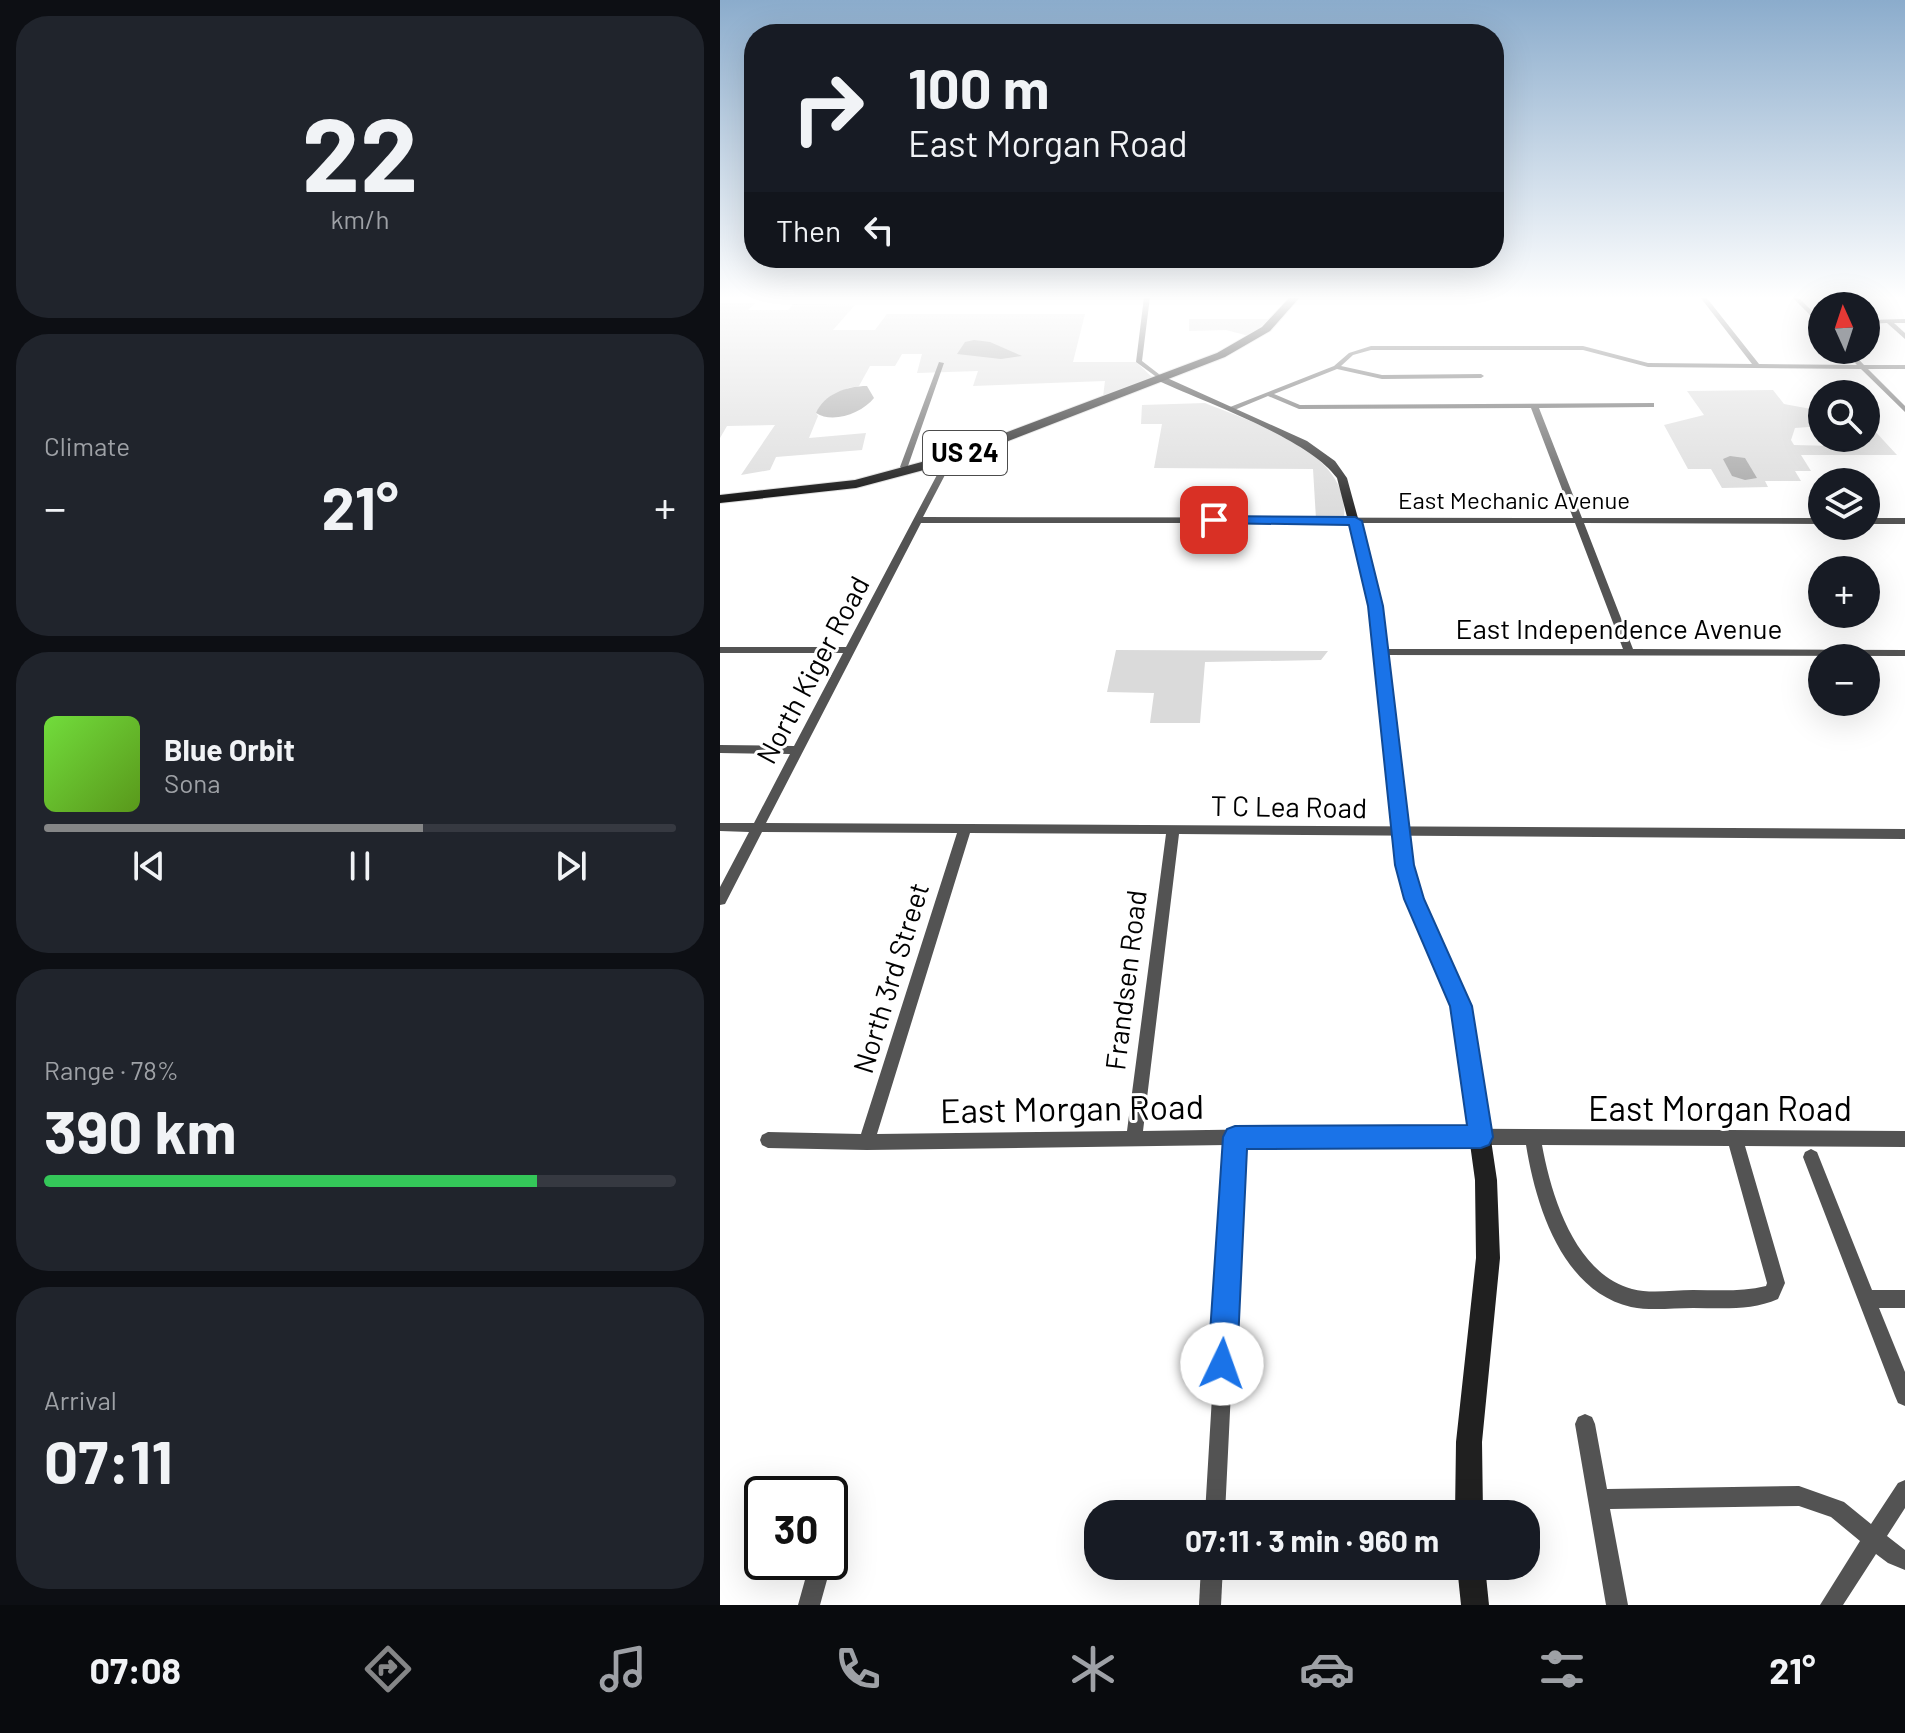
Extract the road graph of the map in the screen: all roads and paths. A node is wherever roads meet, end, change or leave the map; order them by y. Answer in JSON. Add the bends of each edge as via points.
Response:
{"nodes":[{"id":1,"x":1182,"y":371,"type":"edge"},
{"id":2,"x":938,"y":372,"type":"edge"},
{"id":3,"x":1152,"y":372,"type":"edge"},
{"id":4,"x":1180,"y":372,"type":"edge"},
{"id":5,"x":1324,"y":372,"type":"edge"},
{"id":6,"x":1359,"y":372,"type":"edge"},
{"id":7,"x":1868,"y":372,"type":"edge"},
{"id":8,"x":1481,"y":376,"type":"dead end"},
{"id":9,"x":1162,"y":379,"type":"junction"},
{"id":10,"x":1137,"y":388,"type":"junction"},
{"id":11,"x":1185,"y":389,"type":"junction"},
{"id":12,"x":1268,"y":394,"type":"junction"},
{"id":13,"x":1651,"y":405,"type":"dead end"},
{"id":14,"x":1535,"y":408,"type":"junction"},
{"id":15,"x":1229,"y":409,"type":"junction"},
{"id":16,"x":1905,"y":410,"type":"edge"},
{"id":17,"x":937,"y":463,"type":"junction"},
{"id":18,"x":911,"y":471,"type":"junction"},
{"id":19,"x":720,"y":499,"type":"edge"},
{"id":20,"x":918,"y":520,"type":"junction"},
{"id":21,"x":1355,"y":521,"type":"junction"},
{"id":22,"x":1577,"y":521,"type":"junction"},
{"id":23,"x":1808,"y":521,"type":"edge"},
{"id":24,"x":1880,"y":521,"type":"edge"},
{"id":25,"x":1905,"y":521,"type":"edge"},
{"id":26,"x":720,"y":650,"type":"edge"},
{"id":27,"x":850,"y":650,"type":"junction"},
{"id":28,"x":1382,"y":652,"type":"junction"},
{"id":29,"x":1629,"y":653,"type":"junction"},
{"id":30,"x":1905,"y":653,"type":"edge"},
{"id":31,"x":720,"y":749,"type":"edge"},
{"id":32,"x":798,"y":750,"type":"junction"},
{"id":33,"x":720,"y":827,"type":"edge"},
{"id":34,"x":758,"y":827,"type":"junction"},
{"id":35,"x":965,"y":828,"type":"junction"},
{"id":36,"x":1173,"y":829,"type":"junction"},
{"id":37,"x":1399,"y":832,"type":"junction"},
{"id":38,"x":1905,"y":834,"type":"edge"},
{"id":39,"x":720,"y":900,"type":"edge"},
{"id":40,"x":1134,"y":1137,"type":"junction"},
{"id":41,"x":1235,"y":1137,"type":"junction"},
{"id":42,"x":1481,"y":1137,"type":"junction"},
{"id":43,"x":1533,"y":1137,"type":"junction"},
{"id":44,"x":1735,"y":1139,"type":"junction"},
{"id":45,"x":1905,"y":1139,"type":"edge"},
{"id":46,"x":768,"y":1140,"type":"dead end"},
{"id":47,"x":867,"y":1142,"type":"junction"},
{"id":48,"x":1811,"y":1157,"type":"dead end"},
{"id":49,"x":1868,"y":1299,"type":"junction"},
{"id":50,"x":1905,"y":1299,"type":"edge"},
{"id":51,"x":1905,"y":1396,"type":"edge"},
{"id":52,"x":1585,"y":1424,"type":"dead end"},
{"id":53,"x":1905,"y":1490,"type":"edge"},
{"id":54,"x":1599,"y":1499,"type":"junction"},
{"id":55,"x":1216,"y":1500,"type":"edge"},
{"id":56,"x":1469,"y":1500,"type":"edge"},
{"id":57,"x":1874,"y":1536,"type":"junction"},
{"id":58,"x":1905,"y":1560,"type":"edge"},
{"id":59,"x":816,"y":1580,"type":"edge"},
{"id":60,"x":1211,"y":1580,"type":"edge"},
{"id":61,"x":1472,"y":1580,"type":"edge"},
{"id":62,"x":809,"y":1605,"type":"edge"},
{"id":63,"x":1210,"y":1605,"type":"edge"},
{"id":64,"x":1475,"y":1605,"type":"edge"},
{"id":65,"x":1617,"y":1605,"type":"edge"},
{"id":66,"x":1831,"y":1605,"type":"edge"}],
"edges":[{"from":1,"to":11,"type":"main road","via":[[1179,380]]},
{"from":2,"to":18,"type":"street","via":[[904,467]]},
{"from":3,"to":9,"type":"street"},
{"from":4,"to":9,"type":"main road","number":"US 24"},
{"from":5,"to":12,"type":"street"},
{"from":6,"to":8,"type":"street","via":[[1382,377]]},
{"from":7,"to":16,"type":"street"},
{"from":9,"to":10,"type":"main road","number":"US 24"},
{"from":9,"to":11,"type":"main road"},
{"from":10,"to":11,"type":"main road"},
{"from":10,"to":17,"type":"main road","number":"US 24"},
{"from":11,"to":15,"type":"main road"},
{"from":12,"to":14,"type":"street","via":[[1299,407]]},
{"from":12,"to":15,"type":"street"},
{"from":13,"to":14,"type":"street"},
{"from":14,"to":22,"type":"street"},
{"from":15,"to":21,"type":"main road","via":[[1303,443],[1331,463],[1348,491]]},
{"from":17,"to":18,"type":"main road","number":"US 24"},
{"from":17,"to":20,"type":"street","name":"North Kiger Road","via":[[942,473]]},
{"from":18,"to":19,"type":"main road","number":"US 24","via":[[843,486]]},
{"from":20,"to":21,"type":"street","name":"East Mechanic Avenue"},
{"from":20,"to":27,"type":"street","name":"North Kiger Road"},
{"from":21,"to":22,"type":"street","name":"East Mechanic Avenue"},
{"from":21,"to":28,"type":"main road"},
{"from":22,"to":23,"type":"street","name":"East Mechanic Avenue"},
{"from":22,"to":29,"type":"street"},
{"from":24,"to":25,"type":"street"},
{"from":26,"to":27,"type":"street"},
{"from":27,"to":32,"type":"street","name":"North Kiger Road"},
{"from":28,"to":29,"type":"street","name":"East Independence Avenue"},
{"from":28,"to":37,"type":"main road"},
{"from":29,"to":30,"type":"street","name":"East Independence Avenue"},
{"from":31,"to":32,"type":"street"},
{"from":32,"to":34,"type":"street","name":"North Kiger Road"},
{"from":33,"to":34,"type":"street","name":"T C Lea Road"},
{"from":34,"to":35,"type":"street","name":"T C Lea Road"},
{"from":34,"to":39,"type":"street","name":"North Kiger Road"},
{"from":35,"to":36,"type":"street","name":"T C Lea Road"},
{"from":35,"to":47,"type":"street","name":"North 3rd Street"},
{"from":36,"to":37,"type":"street","name":"T C Lea Road"},
{"from":36,"to":40,"type":"street","name":"Frandsen Road"},
{"from":37,"to":38,"type":"street","name":"T C Lea Road"},
{"from":37,"to":42,"type":"main road","via":[[1414,899],[1461,1006]]},
{"from":40,"to":41,"type":"street","name":"East Morgan Road"},
{"from":40,"to":47,"type":"street","name":"East Morgan Road"},
{"from":41,"to":42,"type":"street","name":"East Morgan Road"},
{"from":41,"to":55,"type":"street"},
{"from":42,"to":43,"type":"street","name":"East Morgan Road"},
{"from":42,"to":56,"type":"main road","via":[[1488,1258],[1469,1442]]},
{"from":43,"to":44,"type":"street","name":"East Morgan Road"},
{"from":43,"to":44,"type":"street","via":[[1538,1174],[1552,1209],[1578,1263],[1604,1286],[1628,1297],[1756,1299],[1772,1293],[1776,1283]]},
{"from":44,"to":45,"type":"street","name":"East Morgan Road"},
{"from":46,"to":47,"type":"street","name":"East Morgan Road"},
{"from":48,"to":49,"type":"street"},
{"from":49,"to":50,"type":"street"},
{"from":49,"to":51,"type":"street"},
{"from":52,"to":54,"type":"street"},
{"from":53,"to":57,"type":"street"},
{"from":54,"to":57,"type":"street","via":[[1799,1496],[1837,1509]]},
{"from":54,"to":65,"type":"street"},
{"from":57,"to":58,"type":"street"},
{"from":57,"to":66,"type":"street"},
{"from":59,"to":62,"type":"street"},
{"from":60,"to":63,"type":"street"},
{"from":61,"to":64,"type":"main road"}]}
